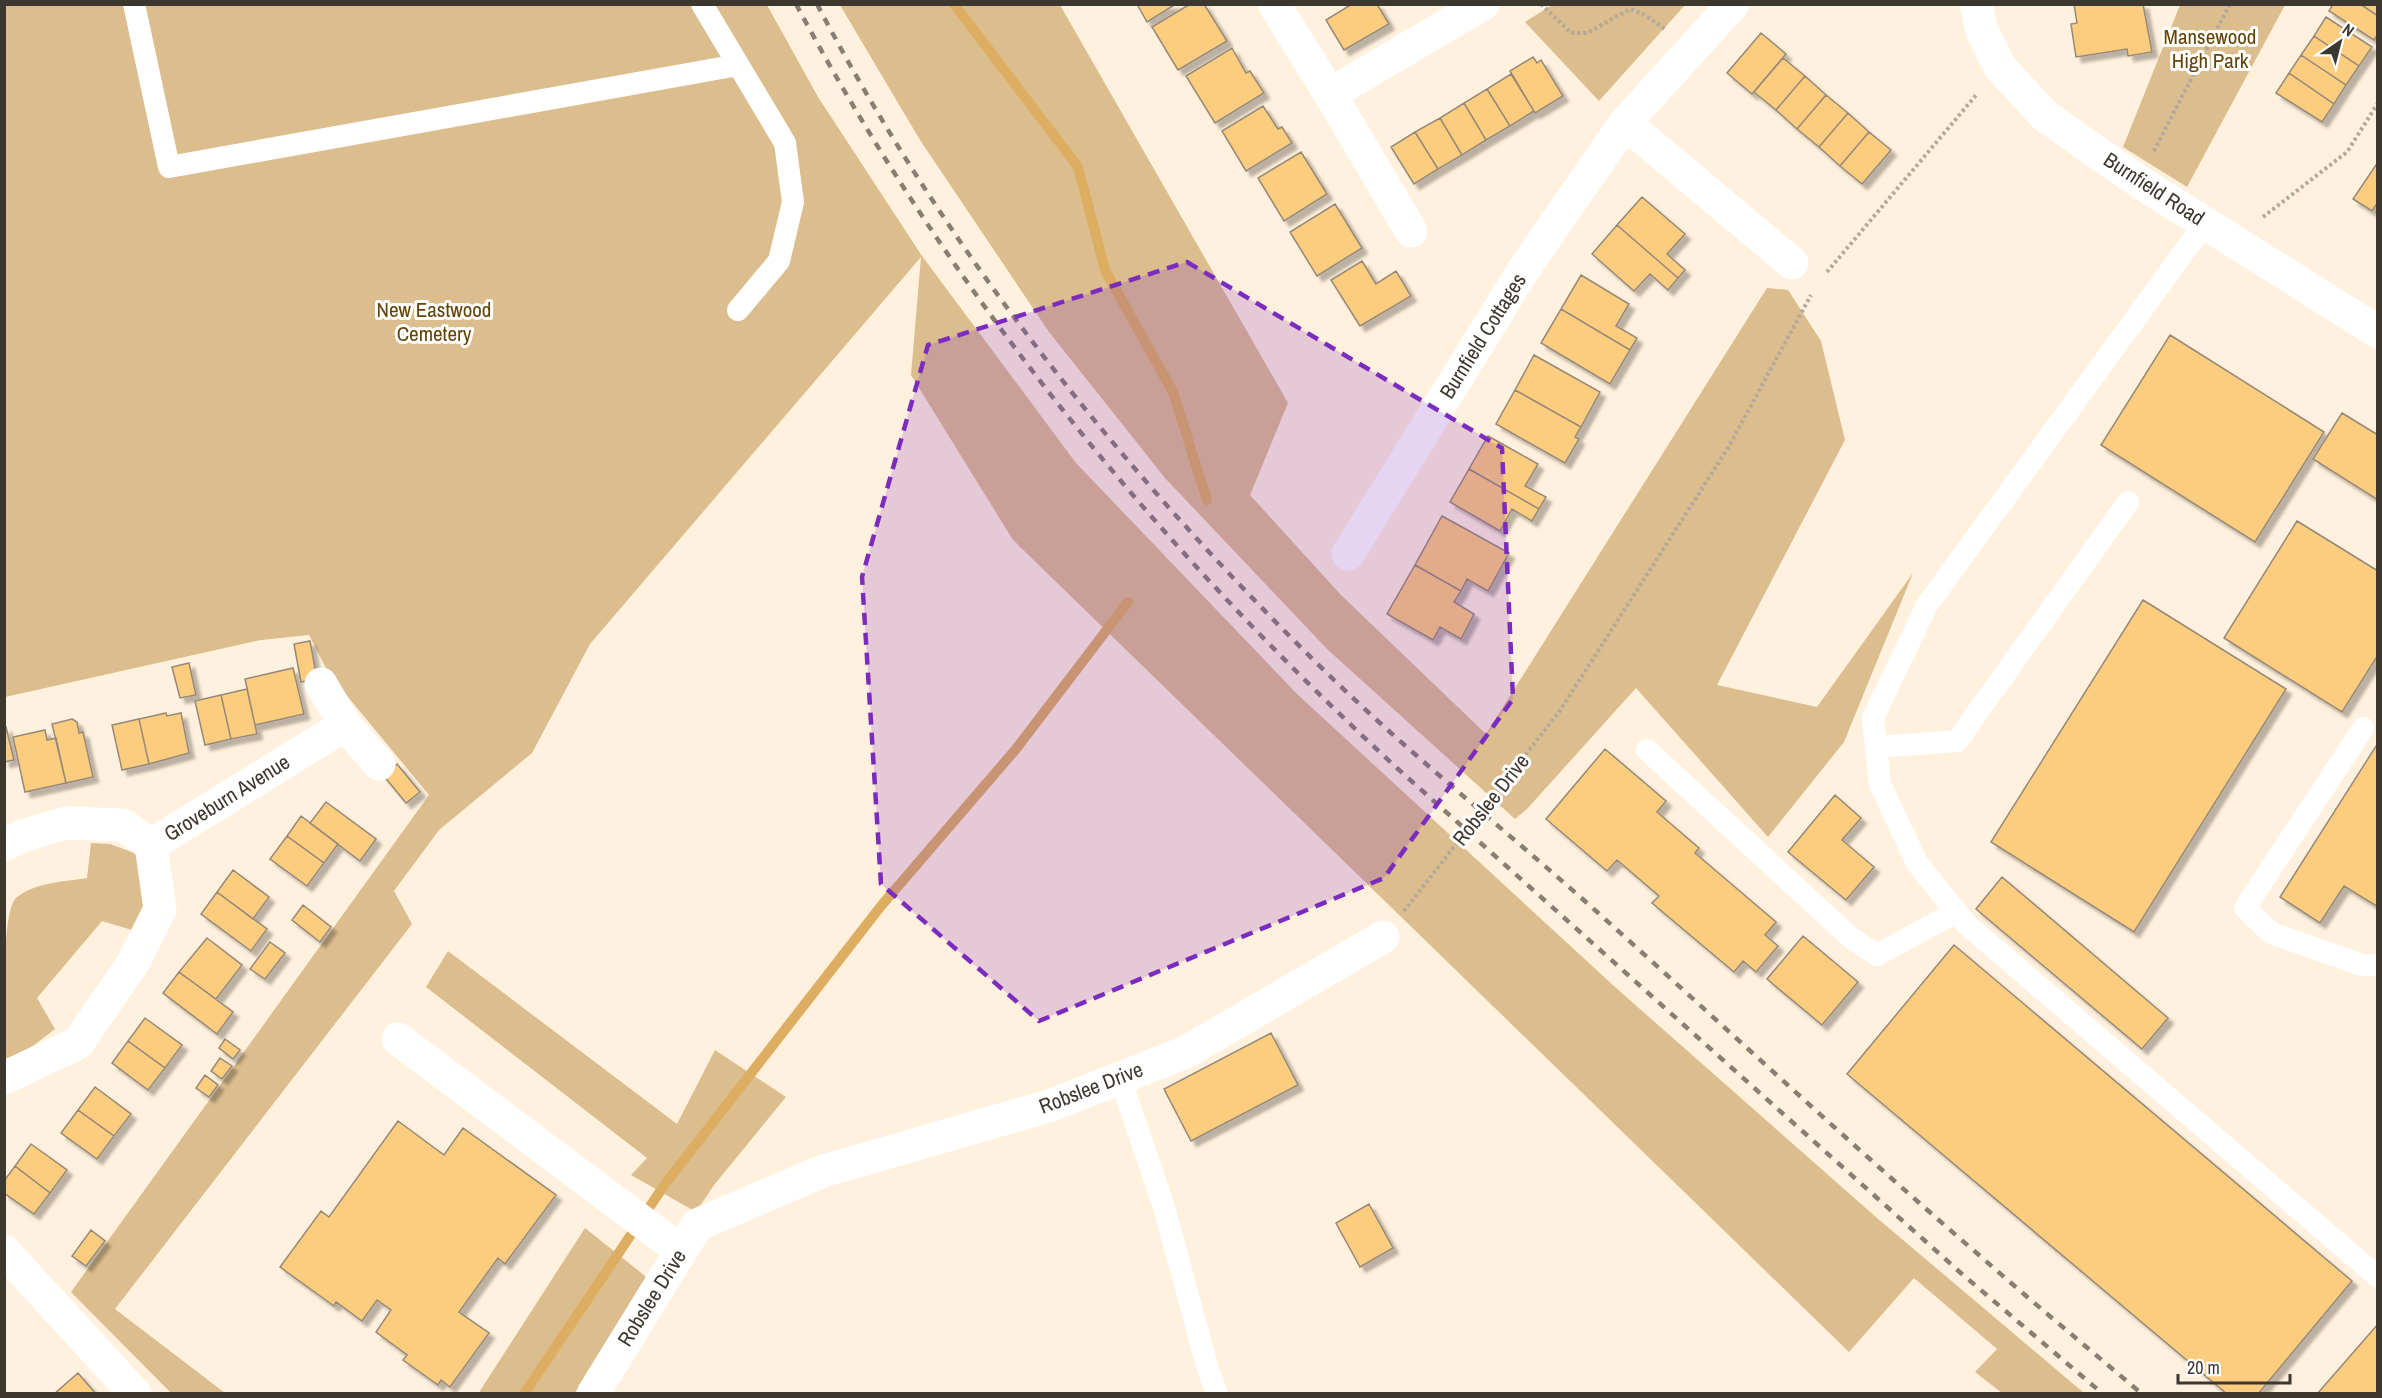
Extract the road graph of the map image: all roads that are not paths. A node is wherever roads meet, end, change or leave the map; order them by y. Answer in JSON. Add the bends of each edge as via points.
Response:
{"nodes":[{"id":1,"x":134,"y":4,"type":"edge"},
{"id":2,"x":702,"y":4,"type":"edge"},
{"id":3,"x":1274,"y":4,"type":"edge"},
{"id":4,"x":1483,"y":4,"type":"edge"},
{"id":5,"x":1733,"y":4,"type":"edge"},
{"id":6,"x":1976,"y":4,"type":"edge"},
{"id":7,"x":738,"y":65,"type":"junction"},
{"id":8,"x":1330,"y":94,"type":"junction"},
{"id":9,"x":1624,"y":123,"type":"junction"},
{"id":10,"x":2205,"y":223,"type":"junction"},
{"id":11,"x":1411,"y":231,"type":"dead end"},
{"id":12,"x":1792,"y":262,"type":"dead end"},
{"id":13,"x":738,"y":310,"type":"dead end"},
{"id":14,"x":2378,"y":332,"type":"edge"},
{"id":15,"x":2128,"y":502,"type":"dead end"},
{"id":16,"x":1348,"y":554,"type":"dead end"},
{"id":17,"x":321,"y":684,"type":"dead end"},
{"id":18,"x":345,"y":725,"type":"junction"},
{"id":19,"x":2363,"y":728,"type":"dead end"},
{"id":20,"x":1876,"y":747,"type":"junction"},
{"id":21,"x":1647,"y":750,"type":"dead end"},
{"id":22,"x":380,"y":764,"type":"dead end"},
{"id":23,"x":4,"y":845,"type":"edge"},
{"id":24,"x":151,"y":845,"type":"junction"},
{"id":25,"x":1956,"y":912,"type":"junction"},
{"id":26,"x":1383,"y":938,"type":"road end"},
{"id":27,"x":2378,"y":965,"type":"edge"},
{"id":28,"x":398,"y":1039,"type":"dead end"},
{"id":29,"x":4,"y":1078,"type":"edge"},
{"id":30,"x":1120,"y":1078,"type":"junction"},
{"id":31,"x":4,"y":1251,"type":"edge"},
{"id":32,"x":681,"y":1251,"type":"junction"},
{"id":33,"x":2378,"y":1277,"type":"edge"},
{"id":34,"x":135,"y":1394,"type":"edge"},
{"id":35,"x":593,"y":1394,"type":"edge"},
{"id":36,"x":1217,"y":1394,"type":"edge"}],
"edges":[{"from":1,"to":7,"type":"lane","via":[[169,167]]},
{"from":2,"to":7,"type":"lane"},
{"from":3,"to":8,"type":"street"},
{"from":4,"to":8,"type":"street"},
{"from":5,"to":9,"type":"street","name":"Burnfield Cottages"},
{"from":6,"to":10,"type":"street","name":"Burnfield Road","via":[[1982,31],[2000,67],[2044,116]]},
{"from":7,"to":13,"type":"lane","via":[[785,143],[793,202],[779,261]]},
{"from":8,"to":11,"type":"street"},
{"from":9,"to":12,"type":"street"},
{"from":9,"to":16,"type":"street","name":"Burnfield Cottages","via":[[1526,266]]},
{"from":10,"to":14,"type":"street","name":"Burnfield Road"},
{"from":10,"to":20,"type":"lane","via":[[1927,605],[1873,718]]},
{"from":15,"to":20,"type":"lane","via":[[1957,741]]},
{"from":17,"to":18,"type":"street"},
{"from":18,"to":22,"type":"street"},
{"from":18,"to":24,"type":"street","name":"Groveburn Avenue"},
{"from":19,"to":27,"type":"lane","via":[[2245,908],[2271,933],[2362,965]]},
{"from":20,"to":25,"type":"lane","via":[[1880,784],[1917,863]]},
{"from":21,"to":25,"type":"lane","via":[[1851,938],[1877,955]]},
{"from":23,"to":24,"type":"street","name":"Groveburn Avenue","via":[[66,823],[123,825]]},
{"from":24,"to":29,"type":"street","via":[[160,909],[133,963],[78,1043]]},
{"from":25,"to":33,"type":"lane"},
{"from":26,"to":30,"type":"street","name":"Robslee Drive","via":[[1186,1052]]},
{"from":28,"to":32,"type":"street"},
{"from":30,"to":32,"type":"street","name":"Robslee Drive","via":[[1052,1105],[823,1171],[697,1225]]},
{"from":30,"to":36,"type":"lane","via":[[1164,1207]]},
{"from":31,"to":34,"type":"street"},
{"from":32,"to":35,"type":"street","name":"Robslee Drive"}]}
